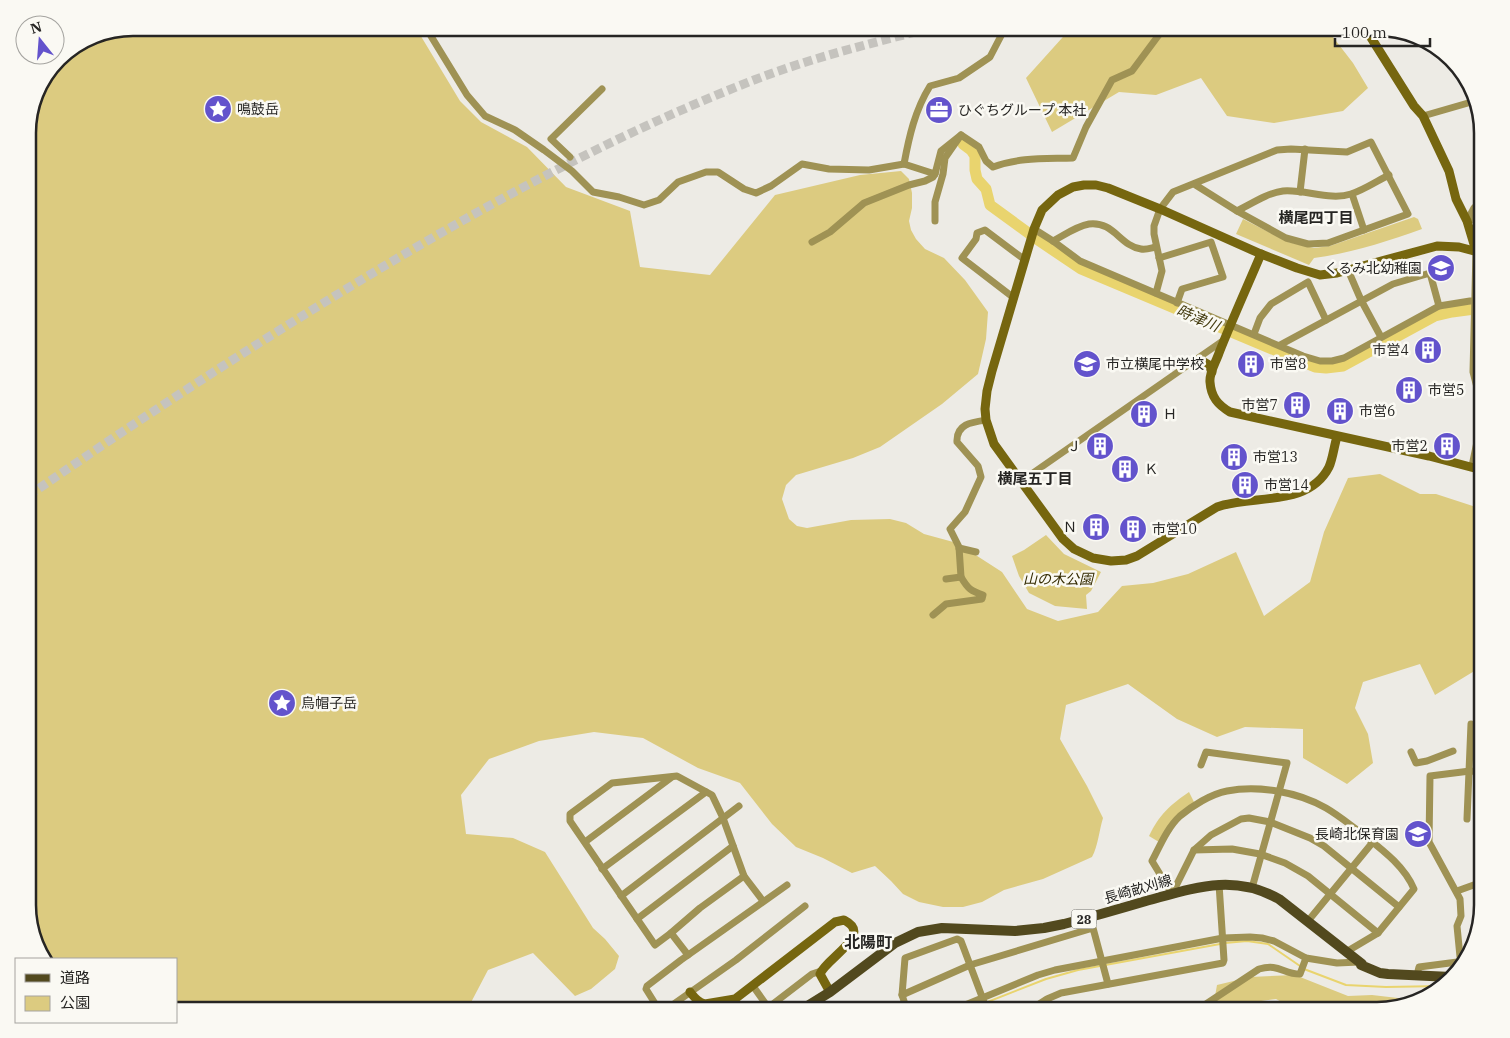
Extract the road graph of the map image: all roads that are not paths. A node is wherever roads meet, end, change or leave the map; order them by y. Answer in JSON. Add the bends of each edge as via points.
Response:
{"nodes":[{"id":1,"x":431,"y":36,"type":"edge"},
{"id":2,"x":1001,"y":36,"type":"edge"},
{"id":3,"x":1158,"y":36,"type":"edge"},
{"id":4,"x":1370,"y":36,"type":"edge"},
{"id":5,"x":602,"y":90,"type":"dead end"},
{"id":6,"x":1469,"y":103,"type":"edge"},
{"id":7,"x":1423,"y":116,"type":"junction"},
{"id":8,"x":961,"y":135,"type":"junction"},
{"id":9,"x":1305,"y":149,"type":"junction"},
{"id":10,"x":570,"y":156,"type":"dead end"},
{"id":11,"x":904,"y":164,"type":"junction"},
{"id":12,"x":935,"y":174,"type":"junction"},
{"id":13,"x":1389,"y":175,"type":"junction"},
{"id":14,"x":1194,"y":184,"type":"junction"},
{"id":15,"x":1300,"y":192,"type":"junction"},
{"id":16,"x":1352,"y":194,"type":"junction"},
{"id":17,"x":1474,"y":208,"type":"edge"},
{"id":18,"x":1160,"y":209,"type":"junction"},
{"id":19,"x":1237,"y":211,"type":"junction"},
{"id":20,"x":1474,"y":219,"type":"edge"},
{"id":21,"x":935,"y":221,"type":"dead end"},
{"id":22,"x":1467,"y":221,"type":"junction"},
{"id":23,"x":1034,"y":229,"type":"junction"},
{"id":24,"x":1364,"y":230,"type":"junction"},
{"id":25,"x":1474,"y":239,"type":"edge"},
{"id":26,"x":1053,"y":241,"type":"junction"},
{"id":27,"x":812,"y":242,"type":"dead end"},
{"id":28,"x":1156,"y":247,"type":"junction"},
{"id":29,"x":1474,"y":251,"type":"edge"},
{"id":30,"x":1261,"y":254,"type":"junction"},
{"id":31,"x":1159,"y":258,"type":"junction"},
{"id":32,"x":1025,"y":260,"type":"junction"},
{"id":33,"x":1348,"y":270,"type":"junction"},
{"id":34,"x":1156,"y":293,"type":"junction"},
{"id":35,"x":1014,"y":298,"type":"junction"},
{"id":36,"x":1361,"y":300,"type":"junction"},
{"id":37,"x":1474,"y":301,"type":"edge"},
{"id":38,"x":1177,"y":303,"type":"junction"},
{"id":39,"x":1439,"y":306,"type":"junction"},
{"id":40,"x":1326,"y":320,"type":"junction"},
{"id":41,"x":1231,"y":324,"type":"junction"},
{"id":42,"x":1254,"y":334,"type":"junction"},
{"id":43,"x":1381,"y":337,"type":"junction"},
{"id":44,"x":1224,"y":340,"type":"junction"},
{"id":45,"x":1280,"y":345,"type":"junction"},
{"id":46,"x":1194,"y":362,"type":"junction"},
{"id":47,"x":1212,"y":372,"type":"junction"},
{"id":48,"x":986,"y":420,"type":"junction"},
{"id":49,"x":1337,"y":437,"type":"junction"},
{"id":50,"x":1474,"y":456,"type":"edge"},
{"id":51,"x":1472,"y":466,"type":"joint"},
{"id":52,"x":1020,"y":482,"type":"junction"},
{"id":53,"x":959,"y":548,"type":"junction"},
{"id":54,"x":976,"y":552,"type":"dead end"},
{"id":55,"x":961,"y":577,"type":"junction"},
{"id":56,"x":946,"y":579,"type":"dead end"},
{"id":57,"x":933,"y":615,"type":"dead end"},
{"id":58,"x":1471,"y":724,"type":"dead end"},
{"id":59,"x":1453,"y":751,"type":"dead end"},
{"id":60,"x":1411,"y":752,"type":"dead end"},
{"id":61,"x":1427,"y":762,"type":"junction"},
{"id":62,"x":1201,"y":765,"type":"dead end"},
{"id":63,"x":1470,"y":771,"type":"junction"},
{"id":64,"x":1474,"y":771,"type":"edge"},
{"id":65,"x":672,"y":776,"type":"junction"},
{"id":66,"x":1430,"y":776,"type":"junction"},
{"id":67,"x":706,"y":792,"type":"junction"},
{"id":68,"x":1279,"y":792,"type":"junction"},
{"id":69,"x":739,"y":806,"type":"dead end"},
{"id":70,"x":723,"y":818,"type":"junction"},
{"id":71,"x":1467,"y":819,"type":"dead end"},
{"id":72,"x":1270,"y":822,"type":"junction"},
{"id":73,"x":585,"y":842,"type":"junction"},
{"id":74,"x":1373,"y":842,"type":"junction"},
{"id":75,"x":733,"y":846,"type":"junction"},
{"id":76,"x":1194,"y":850,"type":"junction"},
{"id":77,"x":1260,"y":854,"type":"junction"},
{"id":78,"x":1351,"y":868,"type":"junction"},
{"id":79,"x":602,"y":869,"type":"junction"},
{"id":80,"x":744,"y":876,"type":"junction"},
{"id":81,"x":787,"y":884,"type":"dead end"},
{"id":82,"x":1218,"y":884,"type":"junction"},
{"id":83,"x":1474,"y":885,"type":"edge"},
{"id":84,"x":1252,"y":888,"type":"junction"},
{"id":85,"x":1457,"y":891,"type":"junction"},
{"id":86,"x":1172,"y":894,"type":"junction"},
{"id":87,"x":1330,"y":895,"type":"junction"},
{"id":88,"x":621,"y":896,"type":"junction"},
{"id":89,"x":762,"y":901,"type":"junction"},
{"id":90,"x":806,"y":906,"type":"dead end"},
{"id":91,"x":1399,"y":908,"type":"junction"},
{"id":92,"x":637,"y":919,"type":"junction"},
{"id":93,"x":1308,"y":921,"type":"junction"},
{"id":94,"x":671,"y":933,"type":"junction"},
{"id":95,"x":1378,"y":933,"type":"junction"},
{"id":96,"x":1223,"y":938,"type":"junction"},
{"id":97,"x":1346,"y":952,"type":"junction"},
{"id":98,"x":1461,"y":953,"type":"edge"},
{"id":99,"x":688,"y":955,"type":"junction"},
{"id":100,"x":1102,"y":961,"type":"junction"},
{"id":101,"x":1360,"y":963,"type":"junction"},
{"id":102,"x":1304,"y":964,"type":"junction"},
{"id":103,"x":970,"y":965,"type":"junction"},
{"id":104,"x":1453,"y":965,"type":"edge"},
{"id":105,"x":821,"y":971,"type":"junction"},
{"id":106,"x":1418,"y":971,"type":"junction"},
{"id":107,"x":1446,"y":973,"type":"edge"},
{"id":108,"x":1442,"y":977,"type":"edge"},
{"id":109,"x":1108,"y":984,"type":"junction"},
{"id":110,"x":753,"y":986,"type":"junction"},
{"id":111,"x":690,"y":992,"type":"junction"},
{"id":112,"x":830,"y":992,"type":"junction"},
{"id":113,"x":902,"y":995,"type":"junction"},
{"id":114,"x":983,"y":999,"type":"junction"},
{"id":115,"x":654,"y":1002,"type":"edge"},
{"id":116,"x":676,"y":1002,"type":"edge"},
{"id":117,"x":700,"y":1002,"type":"edge"},
{"id":118,"x":717,"y":1002,"type":"edge"},
{"id":119,"x":765,"y":1002,"type":"edge"},
{"id":120,"x":778,"y":1002,"type":"edge"},
{"id":121,"x":814,"y":1002,"type":"edge"},
{"id":122,"x":904,"y":1002,"type":"edge"},
{"id":123,"x":975,"y":1002,"type":"edge"},
{"id":124,"x":984,"y":1002,"type":"edge"},
{"id":125,"x":1042,"y":1002,"type":"edge"},
{"id":126,"x":1209,"y":1002,"type":"edge"}],
"edges":[{"from":1,"to":11,"type":"street","via":[[467,95],[485,116],[515,130],[544,150],[593,192],[619,196],[644,206],[659,200],[678,182],[706,172],[718,172],[756,193],[802,164],[829,169],[870,170]]},
{"from":2,"to":11,"type":"street","via":[[990,57],[959,78],[930,86],[922,99],[909,138]]},
{"from":3,"to":8,"type":"street","via":[[1132,71],[1112,80],[1073,158],[1032,159],[993,167],[979,147]]},
{"from":4,"to":7,"type":"street"},
{"from":5,"to":10,"type":"street","via":[[551,139]]},
{"from":6,"to":7,"type":"street"},
{"from":7,"to":22,"type":"street","via":[[1449,171],[1456,199]]},
{"from":8,"to":12,"type":"street","via":[[941,151]]},
{"from":8,"to":21,"type":"street","via":[[945,158],[935,202]]},
{"from":9,"to":13,"type":"street","via":[[1347,152],[1371,142]]},
{"from":9,"to":14,"type":"street","via":[[1277,150]]},
{"from":9,"to":15,"type":"street"},
{"from":11,"to":12,"type":"street"},
{"from":12,"to":27,"type":"street","via":[[925,181],[909,184],[864,203],[830,232]]},
{"from":13,"to":16,"type":"street"},
{"from":13,"to":24,"type":"street","via":[[1408,214]]},
{"from":14,"to":18,"type":"street","via":[[1173,192]]},
{"from":14,"to":19,"type":"street"},
{"from":15,"to":16,"type":"street"},
{"from":15,"to":19,"type":"street","via":[[1282,191]]},
{"from":16,"to":24,"type":"street"},
{"from":17,"to":22,"type":"street"},
{"from":18,"to":23,"type":"street","via":[[1108,188],[1084,185],[1058,195],[1042,210]]},
{"from":18,"to":28,"type":"street","via":[[1154,226]]},
{"from":18,"to":30,"type":"street"},
{"from":19,"to":24,"type":"street","via":[[1286,238],[1308,244],[1328,243]]},
{"from":20,"to":22,"type":"street"},
{"from":22,"to":25,"type":"street"},
{"from":23,"to":26,"type":"street"},
{"from":23,"to":32,"type":"street"},
{"from":26,"to":28,"type":"street","via":[[1079,227],[1099,224],[1108,227],[1131,246],[1141,249]]},
{"from":26,"to":34,"type":"street","via":[[1080,260]]},
{"from":28,"to":31,"type":"street"},
{"from":29,"to":33,"type":"street","via":[[1436,246]]},
{"from":30,"to":33,"type":"street","via":[[1320,275]]},
{"from":30,"to":41,"type":"street"},
{"from":31,"to":34,"type":"street","via":[[1162,271]]},
{"from":31,"to":38,"type":"street","via":[[1211,242],[1223,277],[1182,289]]},
{"from":32,"to":35,"type":"street"},
{"from":32,"to":35,"type":"street","via":[[985,230],[977,233],[962,258]]},
{"from":33,"to":36,"type":"street"},
{"from":34,"to":38,"type":"street"},
{"from":35,"to":48,"type":"street","via":[[987,391]]},
{"from":36,"to":39,"type":"street","via":[[1393,284],[1430,273]]},
{"from":36,"to":40,"type":"street"},
{"from":36,"to":43,"type":"street"},
{"from":37,"to":39,"type":"street"},
{"from":38,"to":41,"type":"street"},
{"from":39,"to":43,"type":"street"},
{"from":40,"to":42,"type":"street","via":[[1308,282],[1271,304],[1260,318]]},
{"from":40,"to":45,"type":"street"},
{"from":41,"to":42,"type":"street"},
{"from":41,"to":44,"type":"street"},
{"from":42,"to":45,"type":"street"},
{"from":43,"to":45,"type":"street","via":[[1344,358],[1332,361],[1303,356]]},
{"from":44,"to":46,"type":"street"},
{"from":44,"to":47,"type":"street"},
{"from":46,"to":47,"type":"street","via":[[1202,361]]},
{"from":46,"to":52,"type":"street"},
{"from":47,"to":49,"type":"street","via":[[1209,380],[1215,402],[1230,412]]},
{"from":48,"to":52,"type":"street","via":[[994,444]]},
{"from":48,"to":53,"type":"street","via":[[966,424],[958,433],[957,442],[978,466],[981,477],[965,512],[950,529]]},
{"from":49,"to":51,"type":"street"},
{"from":49,"to":52,"type":"street","via":[[1328,467],[1311,487],[1292,495],[1227,503],[1126,560],[1093,558],[1074,549]]},
{"from":50,"to":51,"type":"street"},
{"from":53,"to":54,"type":"street"},
{"from":53,"to":55,"type":"street"},
{"from":55,"to":56,"type":"street"},
{"from":55,"to":57,"type":"street","via":[[968,588],[983,596],[982,599],[946,604]]},
{"from":58,"to":63,"type":"street"},
{"from":59,"to":61,"type":"street"},
{"from":60,"to":61,"type":"street","via":[[1416,763]]},
{"from":61,"to":66,"type":"street"},
{"from":62,"to":68,"type":"street","via":[[1206,752],[1288,763]]},
{"from":63,"to":64,"type":"street"},
{"from":63,"to":66,"type":"street"},
{"from":63,"to":71,"type":"street"},
{"from":65,"to":67,"type":"street"},
{"from":65,"to":73,"type":"street"},
{"from":65,"to":73,"type":"street","via":[[612,783],[570,814],[570,821]]},
{"from":66,"to":85,"type":"street","via":[[1429,842]]},
{"from":67,"to":70,"type":"street","via":[[712,795]]},
{"from":67,"to":79,"type":"street"},
{"from":68,"to":72,"type":"street"},
{"from":68,"to":74,"type":"street","via":[[1300,796],[1325,807]]},
{"from":68,"to":86,"type":"street","via":[[1259,789],[1225,791],[1194,806],[1180,817],[1152,861]]},
{"from":69,"to":70,"type":"street"},
{"from":70,"to":75,"type":"street"},
{"from":70,"to":88,"type":"street"},
{"from":72,"to":76,"type":"street","via":[[1241,819],[1211,835]]},
{"from":72,"to":77,"type":"street"},
{"from":72,"to":78,"type":"street","via":[[1310,838]]},
{"from":73,"to":79,"type":"street"},
{"from":74,"to":78,"type":"street"},
{"from":74,"to":91,"type":"street","via":[[1401,868],[1414,889]]},
{"from":75,"to":80,"type":"street"},
{"from":75,"to":92,"type":"street"},
{"from":76,"to":77,"type":"street"},
{"from":76,"to":86,"type":"street"},
{"from":77,"to":84,"type":"street"},
{"from":77,"to":87,"type":"street","via":[[1308,876]]},
{"from":78,"to":87,"type":"street"},
{"from":78,"to":91,"type":"street"},
{"from":79,"to":88,"type":"street"},
{"from":80,"to":89,"type":"street"},
{"from":80,"to":94,"type":"street"},
{"from":81,"to":89,"type":"street"},
{"from":82,"to":84,"type":"main road","name":"長崎畝刈線","number":"28"},
{"from":82,"to":86,"type":"main road","name":"長崎畝刈線","number":"28"},
{"from":82,"to":96,"type":"street"},
{"from":83,"to":85,"type":"street"},
{"from":84,"to":93,"type":"main road","name":"長崎畝刈線","number":"28","via":[[1280,899]]},
{"from":85,"to":98,"type":"street","via":[[1461,906],[1457,926]]},
{"from":86,"to":112,"type":"main road","name":"長崎畝刈線","number":"28","via":[[1044,928],[1015,931],[942,928],[918,932],[896,942]]},
{"from":87,"to":93,"type":"street"},
{"from":87,"to":95,"type":"street"},
{"from":88,"to":92,"type":"street"},
{"from":89,"to":99,"type":"street"},
{"from":90,"to":111,"type":"street"},
{"from":91,"to":95,"type":"street"},
{"from":92,"to":94,"type":"street","via":[[655,945]]},
{"from":93,"to":97,"type":"main road","name":"長崎畝刈線","number":"28"},
{"from":94,"to":99,"type":"street"},
{"from":95,"to":97,"type":"street"},
{"from":96,"to":100,"type":"street"},
{"from":96,"to":102,"type":"street","via":[[1250,937],[1274,941]]},
{"from":96,"to":109,"type":"street","via":[[1223,963]]},
{"from":97,"to":101,"type":"main road","name":"長崎畝刈線","number":"28"},
{"from":99,"to":115,"type":"street","via":[[647,986]]},
{"from":100,"to":103,"type":"street","via":[[1093,928]]},
{"from":100,"to":109,"type":"street"},
{"from":100,"to":114,"type":"street","via":[[1046,972]]},
{"from":101,"to":102,"type":"street"},
{"from":101,"to":106,"type":"main road","name":"長崎畝刈線","number":"28","via":[[1389,970]]},
{"from":101,"to":108,"type":"main road","name":"長崎畝刈線","number":"28","via":[[1380,973]]},
{"from":102,"to":126,"type":"street","via":[[1300,974],[1268,966],[1259,969]]},
{"from":103,"to":113,"type":"street"},
{"from":103,"to":113,"type":"street","via":[[961,941],[957,939],[904,958]]},
{"from":103,"to":114,"type":"street"},
{"from":104,"to":106,"type":"street","via":[[1419,968]]},
{"from":105,"to":110,"type":"street","via":[[853,936],[852,925],[844,920],[835,922]]},
{"from":105,"to":112,"type":"street"},
{"from":105,"to":120,"type":"street","via":[[812,974]]},
{"from":106,"to":107,"type":"main road","name":"長崎畝刈線","number":"28"},
{"from":109,"to":125,"type":"street","via":[[1061,993]]},
{"from":110,"to":118,"type":"street","via":[[735,999]]},
{"from":110,"to":119,"type":"street"},
{"from":111,"to":116,"type":"street"},
{"from":111,"to":117,"type":"street"},
{"from":112,"to":121,"type":"main road","name":"長崎畝刈線","number":"28"},
{"from":113,"to":122,"type":"street"},
{"from":114,"to":123,"type":"street"},
{"from":114,"to":124,"type":"street"}]}
